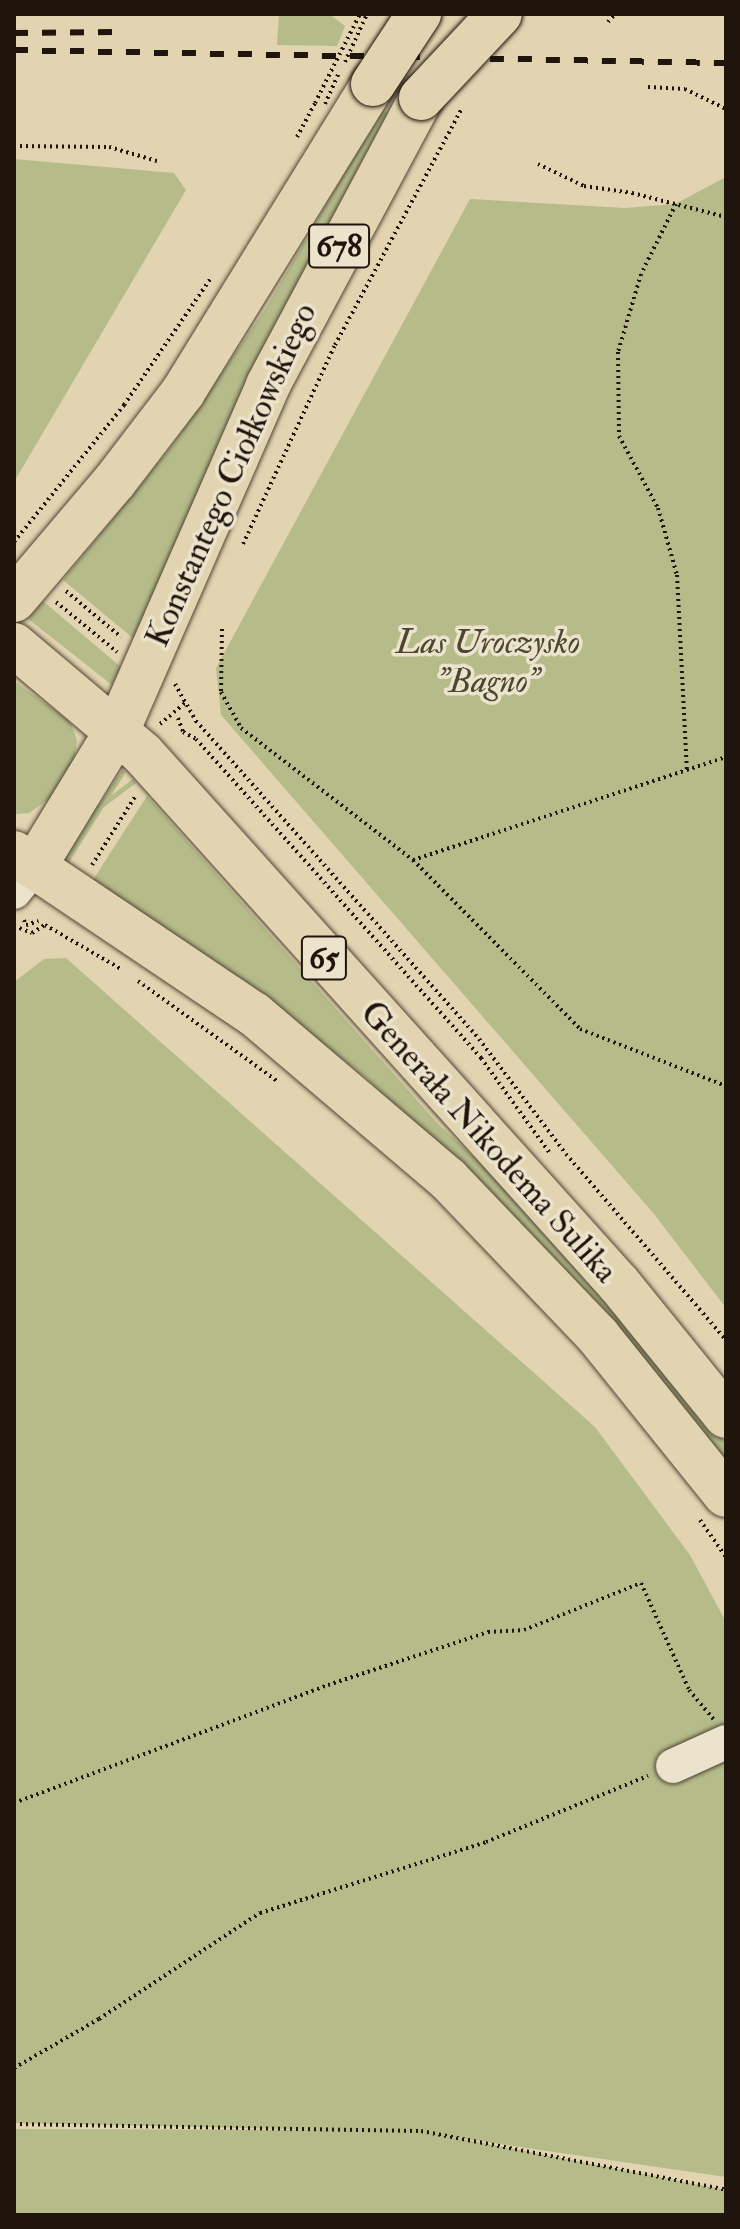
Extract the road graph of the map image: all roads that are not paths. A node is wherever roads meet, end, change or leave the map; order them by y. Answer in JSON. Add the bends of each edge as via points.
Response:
{"nodes":[{"id":1,"x":397,"y":14,"type":"edge"},
{"id":2,"x":419,"y":14,"type":"edge"},
{"id":3,"x":466,"y":14,"type":"edge"},
{"id":4,"x":525,"y":14,"type":"edge"},
{"id":5,"x":366,"y":95,"type":"junction"},
{"id":6,"x":432,"y":105,"type":"junction"},
{"id":7,"x":31,"y":597,"type":"edge"},
{"id":8,"x":14,"y":645,"type":"edge"},
{"id":9,"x":138,"y":728,"type":"junction"},
{"id":10,"x":21,"y":883,"type":"edge"},
{"id":11,"x":726,"y":1416,"type":"edge"},
{"id":12,"x":709,"y":1502,"type":"edge"},
{"id":13,"x":721,"y":1733,"type":"edge"},
{"id":14,"x":673,"y":1766,"type":"road end"}],
"edges":[{"from":1,"to":5,"type":"highway","bridge":true},
{"from":2,"to":5,"type":"highway","name":"Konstantego Ciołkowskiego","number":"678","bridge":true},
{"from":3,"to":6,"type":"highway","name":"Konstantego Ciołkowskiego","number":"678","bridge":true},
{"from":4,"to":6,"type":"highway","bridge":true},
{"from":5,"to":7,"type":"highway","name":"Konstantego Ciołkowskiego","number":"678","via":[[183,392]]},
{"from":6,"to":9,"type":"highway","name":"Konstantego Ciołkowskiego","number":"678","via":[[268,385]]},
{"from":8,"to":9,"type":"highway","number":"65"},
{"from":9,"to":10,"type":"highway","number":"678"},
{"from":9,"to":11,"type":"highway","name":"Generała Nikodema Sulika","number":"65","via":[[619,1284]]},
{"from":10,"to":12,"type":"highway","name":"Generała Nikodema Sulika","via":[[254,1014],[448,1179],[598,1336]]},
{"from":13,"to":14,"type":"lane"}]}
